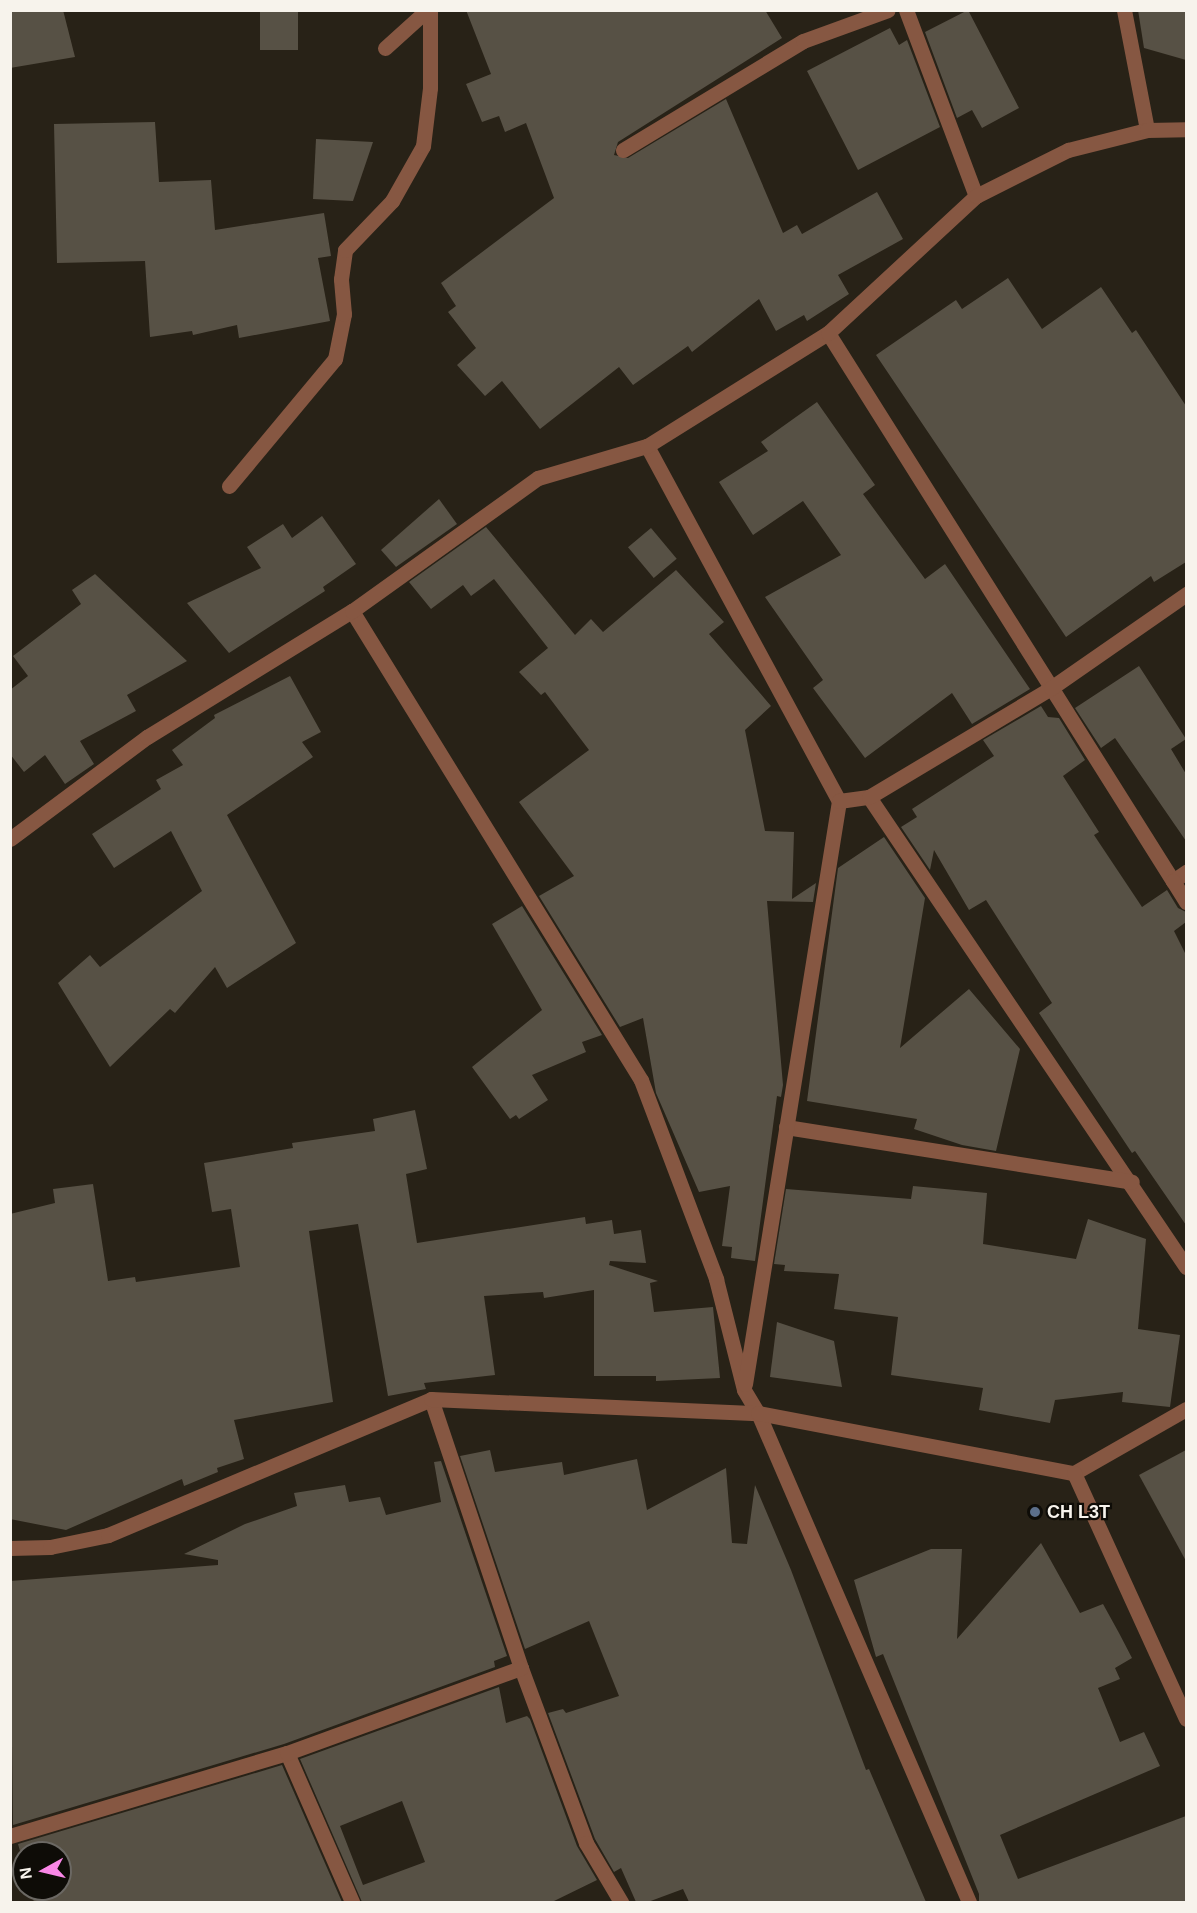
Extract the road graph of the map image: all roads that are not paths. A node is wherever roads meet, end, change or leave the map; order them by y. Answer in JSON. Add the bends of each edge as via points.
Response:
{"nodes":[{"id":1,"x":429,"y":10,"type":"edge"},
{"id":2,"x":888,"y":10,"type":"edge"},
{"id":3,"x":906,"y":10,"type":"edge"},
{"id":4,"x":1124,"y":10,"type":"edge"},
{"id":5,"x":385,"y":48,"type":"dead end"},
{"id":6,"x":1186,"y":129,"type":"edge"},
{"id":7,"x":1147,"y":130,"type":"junction"},
{"id":8,"x":623,"y":150,"type":"dead end"},
{"id":9,"x":976,"y":196,"type":"junction"},
{"id":10,"x":828,"y":333,"type":"junction"},
{"id":11,"x":647,"y":446,"type":"junction"},
{"id":12,"x":229,"y":486,"type":"dead end"},
{"id":13,"x":1186,"y":594,"type":"edge"},
{"id":14,"x":352,"y":611,"type":"junction"},
{"id":15,"x":1051,"y":687,"type":"junction"},
{"id":16,"x":869,"y":797,"type":"junction"},
{"id":17,"x":839,"y":801,"type":"junction"},
{"id":18,"x":10,"y":839,"type":"edge"},
{"id":19,"x":1186,"y":872,"type":"edge"},
{"id":20,"x":1173,"y":881,"type":"junction"},
{"id":21,"x":1186,"y":902,"type":"edge"},
{"id":22,"x":786,"y":1127,"type":"junction"},
{"id":23,"x":1132,"y":1182,"type":"junction"},
{"id":24,"x":1186,"y":1267,"type":"edge"},
{"id":25,"x":744,"y":1390,"type":"junction"},
{"id":26,"x":431,"y":1399,"type":"junction"},
{"id":27,"x":1186,"y":1409,"type":"edge"},
{"id":28,"x":758,"y":1413,"type":"junction"},
{"id":29,"x":1074,"y":1473,"type":"junction"},
{"id":30,"x":10,"y":1548,"type":"edge"},
{"id":31,"x":521,"y":1668,"type":"junction"},
{"id":32,"x":1186,"y":1719,"type":"edge"},
{"id":33,"x":287,"y":1753,"type":"junction"},
{"id":34,"x":10,"y":1836,"type":"edge"},
{"id":35,"x":352,"y":1902,"type":"edge"},
{"id":36,"x":621,"y":1902,"type":"edge"},
{"id":37,"x":969,"y":1902,"type":"edge"}],
"edges":[{"from":1,"to":5,"type":"street"},
{"from":1,"to":12,"type":"street","via":[[430,88],[423,146],[392,201],[345,250],[341,279],[344,314],[334,358]]},
{"from":2,"to":8,"type":"street","via":[[803,41]]},
{"from":3,"to":9,"type":"street"},
{"from":4,"to":7,"type":"street"},
{"from":6,"to":7,"type":"street"},
{"from":7,"to":9,"type":"street","via":[[1068,150]]},
{"from":9,"to":10,"type":"street"},
{"from":10,"to":11,"type":"street"},
{"from":10,"to":15,"type":"street"},
{"from":11,"to":14,"type":"street","via":[[538,478]]},
{"from":11,"to":17,"type":"street"},
{"from":13,"to":15,"type":"street"},
{"from":14,"to":18,"type":"street","via":[[147,737]]},
{"from":14,"to":25,"type":"street","via":[[641,1080],[716,1279]]},
{"from":15,"to":16,"type":"street"},
{"from":15,"to":20,"type":"street"},
{"from":16,"to":17,"type":"street"},
{"from":16,"to":23,"type":"street"},
{"from":17,"to":22,"type":"street"},
{"from":19,"to":20,"type":"street"},
{"from":20,"to":21,"type":"street"},
{"from":22,"to":23,"type":"street"},
{"from":22,"to":25,"type":"street"},
{"from":23,"to":24,"type":"street"},
{"from":25,"to":28,"type":"street"},
{"from":26,"to":28,"type":"street"},
{"from":26,"to":30,"type":"street","via":[[108,1535],[50,1547]]},
{"from":26,"to":31,"type":"street"},
{"from":27,"to":29,"type":"street"},
{"from":28,"to":29,"type":"street"},
{"from":28,"to":37,"type":"street"},
{"from":29,"to":32,"type":"street"},
{"from":31,"to":33,"type":"street"},
{"from":31,"to":36,"type":"street","via":[[586,1843]]},
{"from":33,"to":34,"type":"street"},
{"from":33,"to":35,"type":"street"}]}
